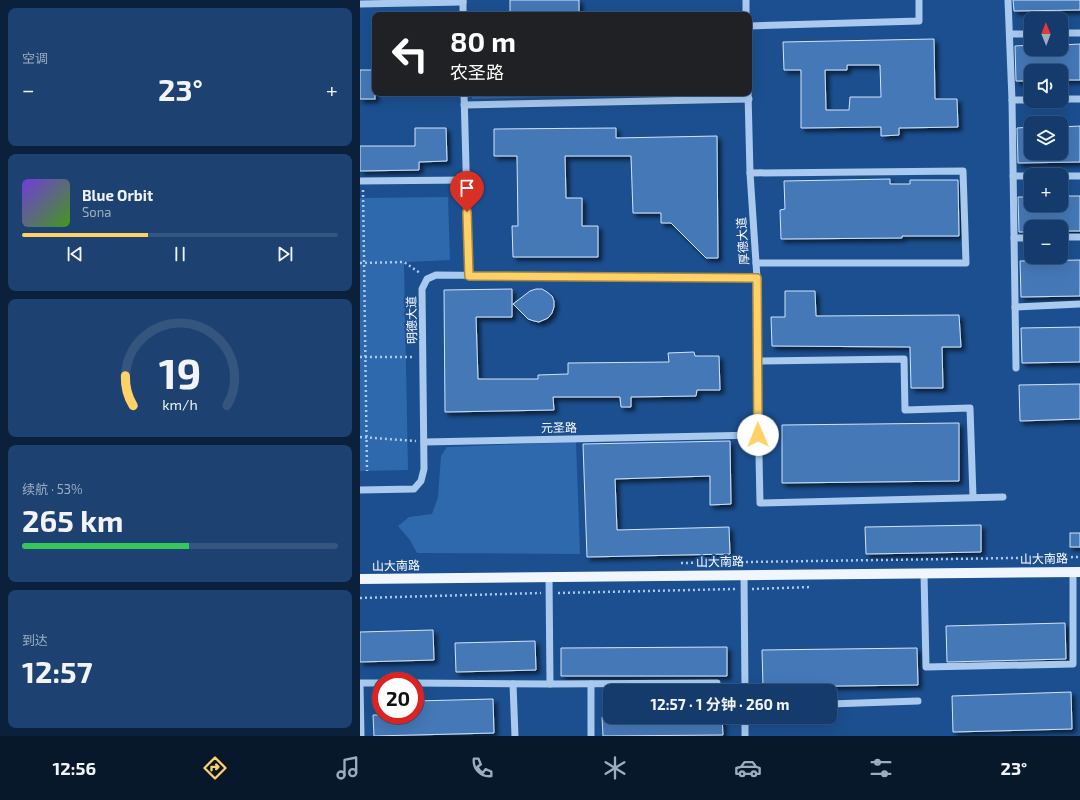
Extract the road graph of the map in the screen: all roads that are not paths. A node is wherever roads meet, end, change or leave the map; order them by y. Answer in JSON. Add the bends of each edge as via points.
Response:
{"nodes":[{"id":1,"x":746,"y":0,"type":"edge"},
{"id":2,"x":919,"y":0,"type":"edge"},
{"id":3,"x":1008,"y":0,"type":"edge"},
{"id":4,"x":463,"y":1,"type":"edge"},
{"id":5,"x":360,"y":4,"type":"edge"},
{"id":6,"x":464,"y":12,"type":"edge"},
{"id":7,"x":746,"y":12,"type":"edge"},
{"id":8,"x":752,"y":26,"type":"edge"},
{"id":9,"x":1068,"y":33,"type":"edge"},
{"id":10,"x":1080,"y":33,"type":"edge"},
{"id":11,"x":1010,"y":34,"type":"junction"},
{"id":12,"x":1024,"y":34,"type":"edge"},
{"id":13,"x":464,"y":96,"type":"edge"},
{"id":14,"x":748,"y":96,"type":"edge"},
{"id":15,"x":1068,"y":99,"type":"edge"},
{"id":16,"x":1080,"y":99,"type":"edge"},
{"id":17,"x":1012,"y":100,"type":"junction"},
{"id":18,"x":1024,"y":100,"type":"edge"},
{"id":19,"x":464,"y":105,"type":"junction"},
{"id":20,"x":750,"y":173,"type":"junction"},
{"id":21,"x":1013,"y":176,"type":"junction"},
{"id":22,"x":1024,"y":176,"type":"edge"},
{"id":23,"x":1068,"y":176,"type":"edge"},
{"id":24,"x":1080,"y":176,"type":"edge"},
{"id":25,"x":466,"y":180,"type":"junction"},
{"id":26,"x":362,"y":181,"type":"edge"},
{"id":27,"x":1068,"y":237,"type":"edge"},
{"id":28,"x":1080,"y":237,"type":"edge"},
{"id":29,"x":1014,"y":238,"type":"junction"},
{"id":30,"x":1024,"y":238,"type":"edge"},
{"id":31,"x":756,"y":263,"type":"junction"},
{"id":32,"x":469,"y":276,"type":"junction"},
{"id":33,"x":757,"y":278,"type":"junction"},
{"id":34,"x":1080,"y":304,"type":"edge"},
{"id":35,"x":1015,"y":307,"type":"junction"},
{"id":36,"x":757,"y":361,"type":"junction"},
{"id":37,"x":1016,"y":368,"type":"dead end"},
{"id":38,"x":758,"y":435,"type":"junction"},
{"id":39,"x":424,"y":442,"type":"junction"},
{"id":40,"x":360,"y":490,"type":"edge"},
{"id":41,"x":973,"y":497,"type":"junction"},
{"id":42,"x":1004,"y":497,"type":"dead end"},
{"id":43,"x":1076,"y":572,"type":"edge"},
{"id":44,"x":924,"y":573,"type":"junction"},
{"id":45,"x":744,"y":575,"type":"junction"},
{"id":46,"x":549,"y":577,"type":"junction"},
{"id":47,"x":360,"y":579,"type":"edge"},
{"id":48,"x":717,"y":682,"type":"dead end"},
{"id":49,"x":372,"y":683,"type":"edge"},
{"id":50,"x":424,"y":683,"type":"edge"},
{"id":51,"x":513,"y":684,"type":"junction"},
{"id":52,"x":550,"y":684,"type":"junction"},
{"id":53,"x":592,"y":684,"type":"junction"},
{"id":54,"x":745,"y":684,"type":"edge"},
{"id":55,"x":918,"y":701,"type":"dead end"},
{"id":56,"x":837,"y":704,"type":"edge"},
{"id":57,"x":745,"y":724,"type":"edge"},
{"id":58,"x":361,"y":736,"type":"edge"},
{"id":59,"x":515,"y":736,"type":"edge"},
{"id":60,"x":591,"y":736,"type":"edge"},
{"id":61,"x":745,"y":736,"type":"edge"}],
"edges":[{"from":1,"to":7,"type":"street"},
{"from":2,"to":8,"type":"street","via":[[919,21]]},
{"from":3,"to":11,"type":"street"},
{"from":4,"to":5,"type":"street"},
{"from":4,"to":6,"type":"street"},
{"from":9,"to":10,"type":"street"},
{"from":11,"to":12,"type":"street"},
{"from":11,"to":17,"type":"street"},
{"from":13,"to":19,"type":"street"},
{"from":14,"to":19,"type":"street"},
{"from":14,"to":20,"type":"street","name":"厚德大道"},
{"from":15,"to":16,"type":"street"},
{"from":17,"to":18,"type":"street"},
{"from":17,"to":21,"type":"street"},
{"from":19,"to":25,"type":"street"},
{"from":20,"to":31,"type":"street","name":"厚德大道"},
{"from":20,"to":31,"type":"street","via":[[963,171],[966,263]]},
{"from":21,"to":22,"type":"street"},
{"from":21,"to":29,"type":"street"},
{"from":23,"to":24,"type":"street"},
{"from":25,"to":26,"type":"street"},
{"from":25,"to":32,"type":"street"},
{"from":27,"to":28,"type":"street"},
{"from":29,"to":30,"type":"street"},
{"from":29,"to":35,"type":"street"},
{"from":31,"to":33,"type":"street","name":"厚德大道"},
{"from":32,"to":33,"type":"street"},
{"from":32,"to":39,"type":"street","name":"明德大道","via":[[436,275],[427,279],[422,289]]},
{"from":33,"to":36,"type":"street","name":"厚德大道"},
{"from":34,"to":35,"type":"street"},
{"from":35,"to":37,"type":"street"},
{"from":36,"to":38,"type":"street","name":"厚德大道"},
{"from":36,"to":41,"type":"street","via":[[904,359],[905,410],[970,408]]},
{"from":38,"to":39,"type":"street","name":"元圣路"},
{"from":38,"to":41,"type":"street","name":"厚德大道","via":[[760,503]]},
{"from":39,"to":40,"type":"street","name":"明德大道","via":[[424,468],[421,481],[414,489]]},
{"from":41,"to":42,"type":"street"},
{"from":43,"to":44,"type":"main road","name":"山大南路"},
{"from":43,"to":44,"type":"street","via":[[1074,664],[926,667]]},
{"from":44,"to":45,"type":"main road","name":"山大南路"},
{"from":45,"to":46,"type":"main road","name":"山大南路"},
{"from":45,"to":54,"type":"street"},
{"from":46,"to":47,"type":"main road","name":"山大南路"},
{"from":46,"to":52,"type":"street"},
{"from":48,"to":53,"type":"street"},
{"from":49,"to":58,"type":"street","via":[[360,683]]},
{"from":50,"to":51,"type":"street"},
{"from":51,"to":52,"type":"street"},
{"from":51,"to":59,"type":"street"},
{"from":52,"to":53,"type":"street"},
{"from":53,"to":60,"type":"street"},
{"from":55,"to":56,"type":"street"},
{"from":57,"to":61,"type":"street"}]}
